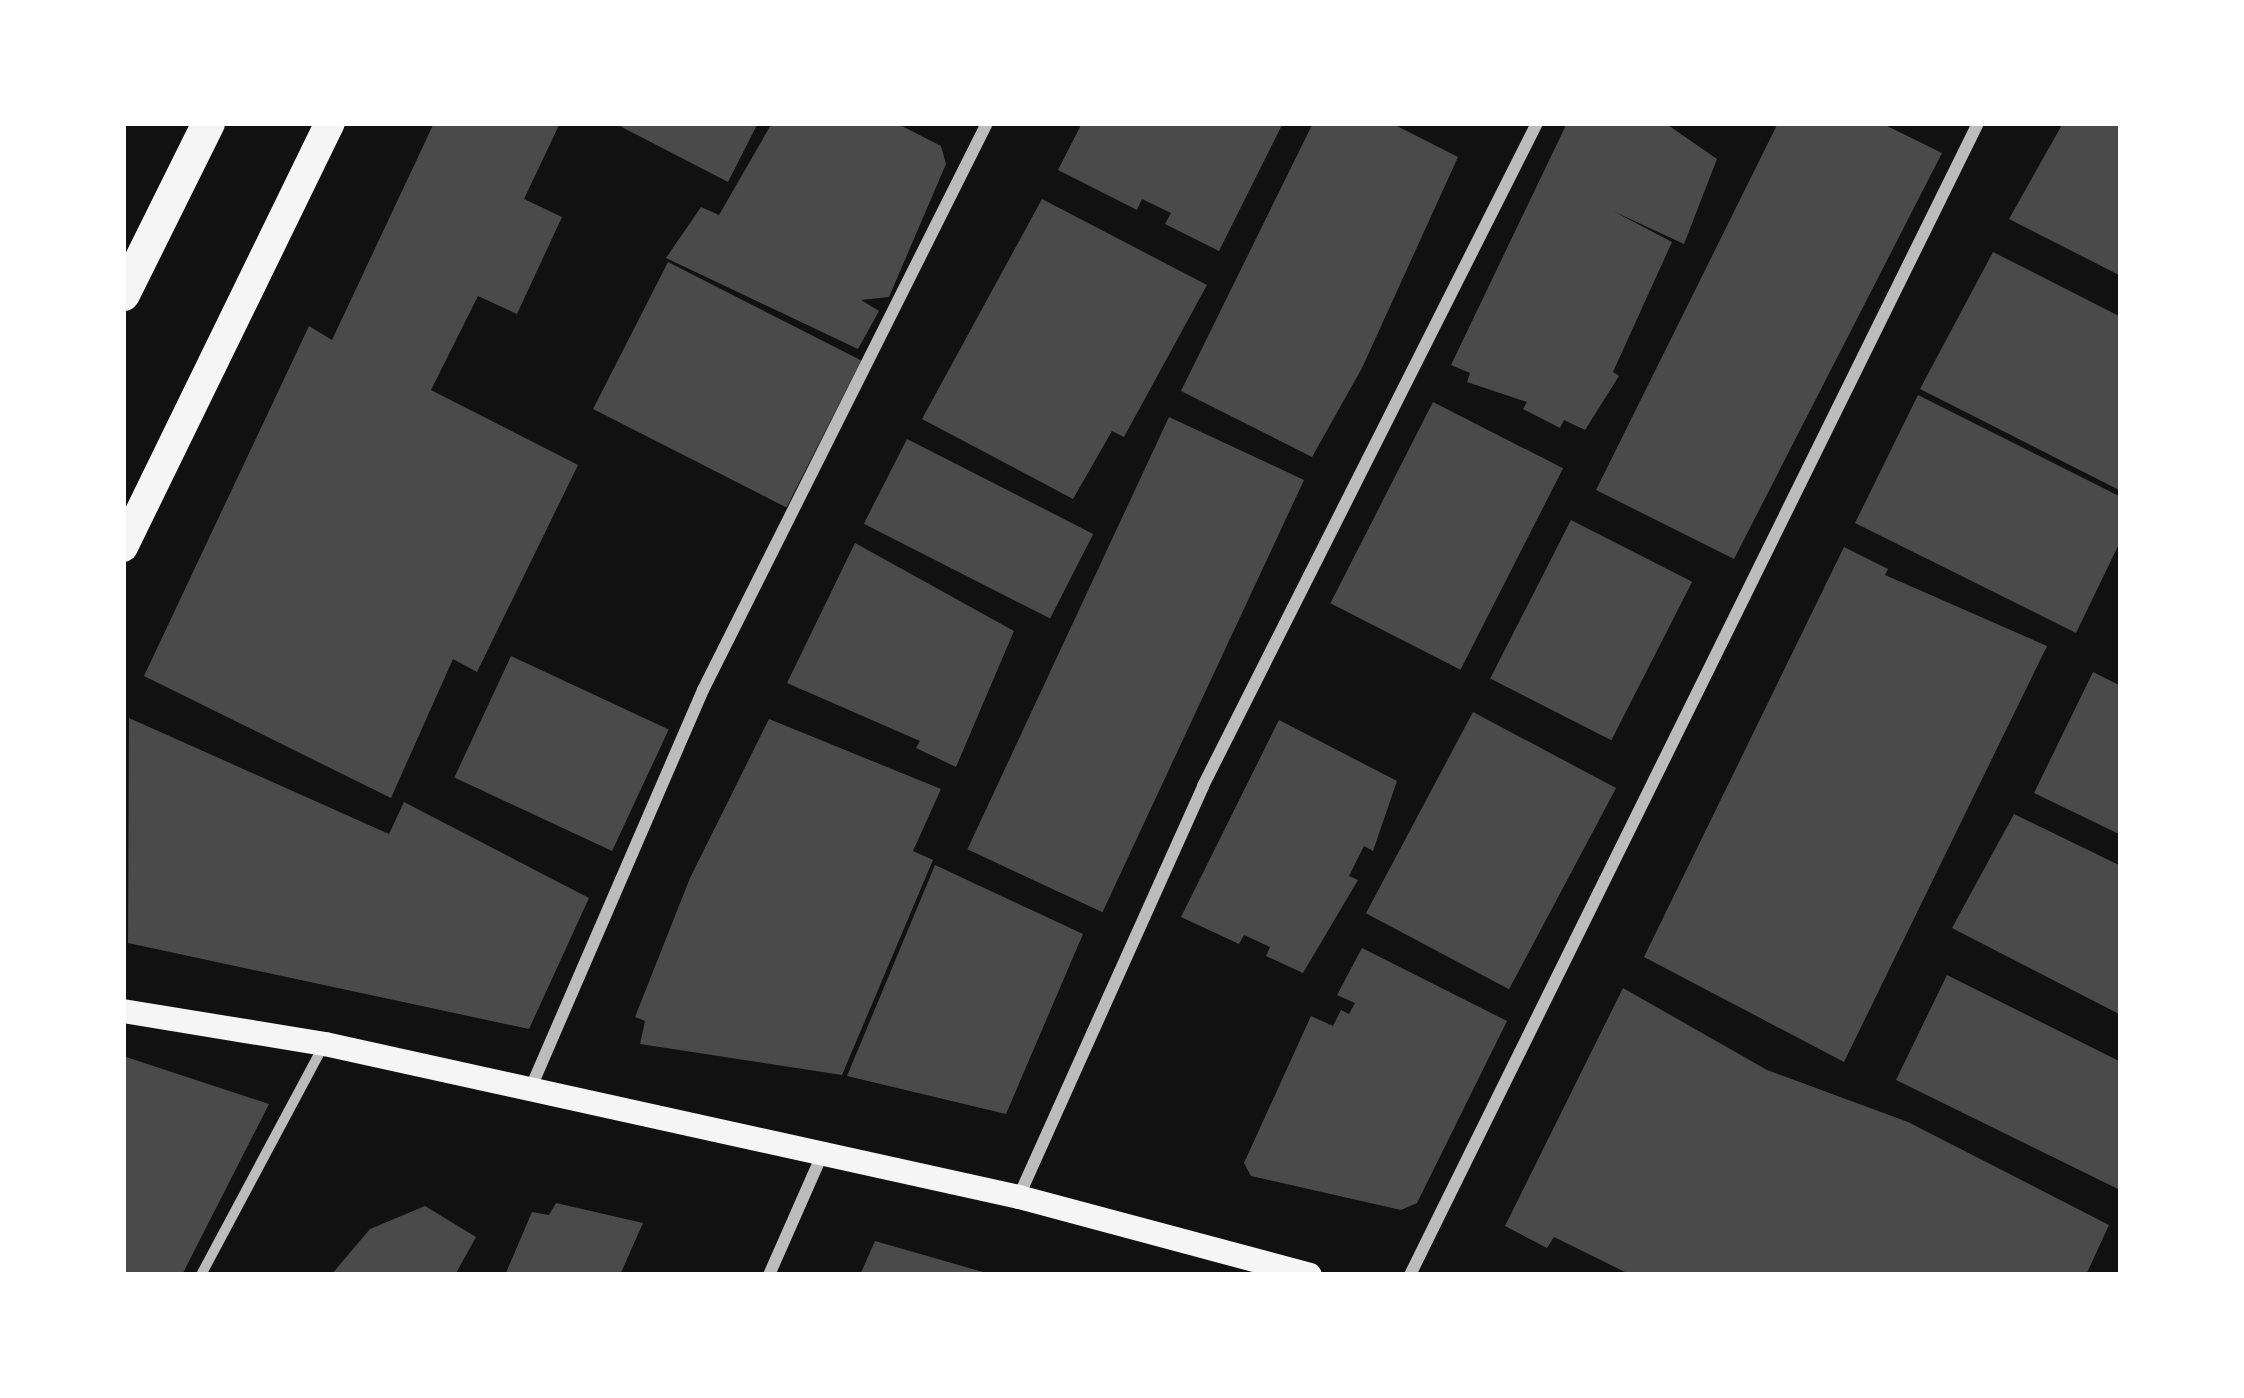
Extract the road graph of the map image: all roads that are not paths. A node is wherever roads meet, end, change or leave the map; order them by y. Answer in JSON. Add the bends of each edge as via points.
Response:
{"nodes":[{"id":1,"x":208,"y":123,"type":"edge"},
{"id":2,"x":330,"y":123,"type":"edge"},
{"id":3,"x":987,"y":123,"type":"edge"},
{"id":4,"x":1537,"y":123,"type":"edge"},
{"id":5,"x":1978,"y":123,"type":"edge"},
{"id":6,"x":123,"y":294,"type":"edge"},
{"id":7,"x":123,"y":547,"type":"edge"},
{"id":8,"x":123,"y":1011,"type":"edge"},
{"id":9,"x":325,"y":1044,"type":"junction"},
{"id":10,"x":529,"y":1092,"type":"junction"},
{"id":11,"x":822,"y":1155,"type":"junction"},
{"id":12,"x":1019,"y":1197,"type":"junction"},
{"id":13,"x":1272,"y":1271,"type":"edge"},
{"id":14,"x":201,"y":1275,"type":"edge"},
{"id":15,"x":769,"y":1275,"type":"edge"},
{"id":16,"x":1310,"y":1275,"type":"edge"},
{"id":17,"x":1410,"y":1275,"type":"edge"}],
"edges":[{"from":1,"to":6,"type":"highway"},
{"from":2,"to":7,"type":"main road"},
{"from":3,"to":10,"type":"street","via":[[703,690]]},
{"from":4,"to":12,"type":"street","via":[[1203,786]]},
{"from":5,"to":17,"type":"street"},
{"from":8,"to":9,"type":"main road"},
{"from":9,"to":10,"type":"main road"},
{"from":9,"to":14,"type":"street"},
{"from":10,"to":11,"type":"main road"},
{"from":11,"to":12,"type":"main road"},
{"from":11,"to":15,"type":"street"},
{"from":12,"to":13,"type":"main road"},
{"from":13,"to":16,"type":"main road"}]}
